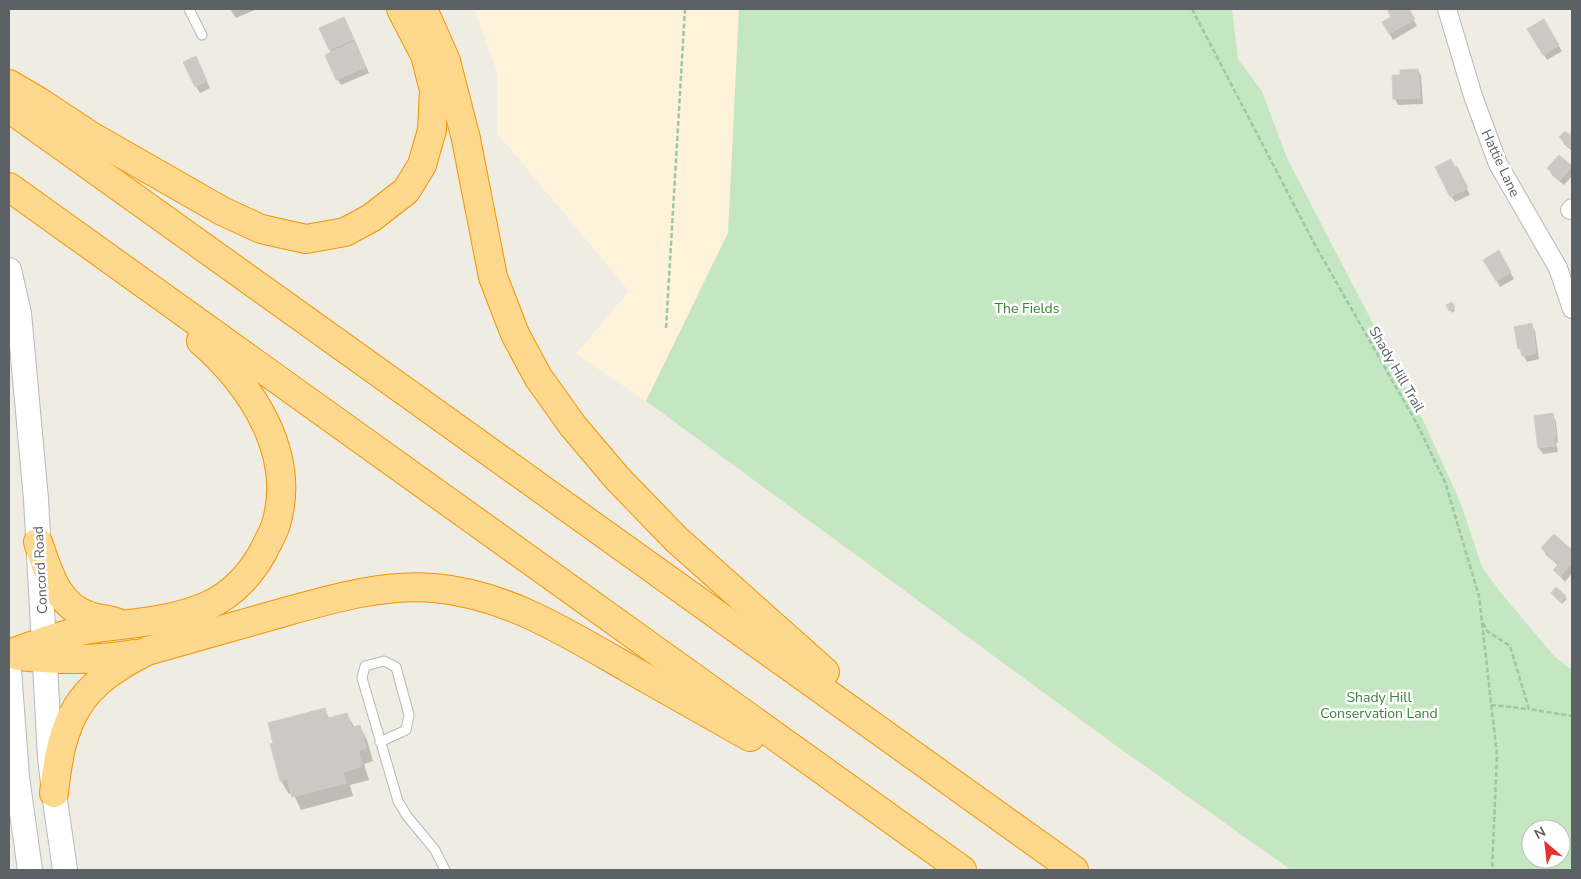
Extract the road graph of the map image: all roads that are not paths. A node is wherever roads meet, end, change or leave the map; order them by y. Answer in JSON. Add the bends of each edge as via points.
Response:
{"nodes":[{"id":1,"x":189,"y":9,"type":"edge"},
{"id":2,"x":401,"y":9,"type":"edge"},
{"id":3,"x":423,"y":9,"type":"edge"},
{"id":4,"x":1447,"y":9,"type":"edge"},
{"id":5,"x":202,"y":35,"type":"dead end"},
{"id":6,"x":9,"y":84,"type":"edge"},
{"id":7,"x":9,"y":108,"type":"edge"},
{"id":8,"x":9,"y":187,"type":"edge"},
{"id":9,"x":98,"y":250,"type":"junction"},
{"id":10,"x":9,"y":270,"type":"edge"},
{"id":11,"x":1572,"y":309,"type":"edge"},
{"id":12,"x":38,"y":542,"type":"junction"},
{"id":13,"x":127,"y":626,"type":"junction"},
{"id":14,"x":44,"y":650,"type":"junction"},
{"id":15,"x":147,"y":651,"type":"junction"},
{"id":16,"x":9,"y":654,"type":"edge"},
{"id":17,"x":9,"y":670,"type":"edge"},
{"id":18,"x":380,"y":742,"type":"junction"},
{"id":19,"x":924,"y":762,"type":"junction"},
{"id":20,"x":54,"y":794,"type":"junction"},
{"id":21,"x":870,"y":803,"type":"junction"},
{"id":22,"x":30,"y":870,"type":"edge"},
{"id":23,"x":65,"y":870,"type":"edge"},
{"id":24,"x":445,"y":870,"type":"edge"},
{"id":25,"x":962,"y":870,"type":"edge"},
{"id":26,"x":1074,"y":870,"type":"edge"}],
"edges":[{"from":1,"to":5,"type":"lane"},
{"from":2,"to":6,"type":"highway","via":[[425,55],[434,90],[432,130],[422,165],[406,191],[371,218],[345,232],[306,239],[261,229],[222,212]]},
{"from":3,"to":19,"type":"highway","via":[[446,61],[466,139],[493,277],[515,334],[538,377],[573,426],[617,478],[676,538]]},
{"from":4,"to":11,"type":"street","name":"Hattie Lane","via":[[1498,164],[1558,268]]},
{"from":7,"to":19,"type":"highway"},
{"from":8,"to":9,"type":"highway"},
{"from":9,"to":13,"type":"highway","via":[[222,360],[249,393],[262,416],[274,444],[280,472],[281,492],[276,524],[262,556],[245,578],[210,605]]},
{"from":9,"to":21,"type":"highway"},
{"from":10,"to":12,"type":"main road","name":"Concord Road","via":[[19,312]]},
{"from":12,"to":13,"type":"highway","via":[[53,581],[65,601],[90,617]]},
{"from":12,"to":14,"type":"main road","name":"Concord Road"},
{"from":13,"to":14,"type":"highway","via":[[85,630]]},
{"from":14,"to":15,"type":"highway","via":[[96,658]]},
{"from":14,"to":16,"type":"highway"},
{"from":14,"to":20,"type":"main road","name":"Concord Road"},
{"from":15,"to":20,"type":"highway","via":[[102,680],[74,711],[62,744]]},
{"from":15,"to":21,"type":"highway","via":[[350,595],[394,589],[432,588],[463,592],[522,610],[570,634]]},
{"from":17,"to":22,"type":"main road","via":[[17,777]]},
{"from":18,"to":18,"type":"lane","via":[[406,730],[409,716],[396,667],[384,661],[365,666],[362,678]]},
{"from":18,"to":24,"type":"lane","via":[[394,792]]},
{"from":19,"to":26,"type":"highway"},
{"from":20,"to":23,"type":"main road","name":"Concord Road"},
{"from":21,"to":25,"type":"highway"}]}
